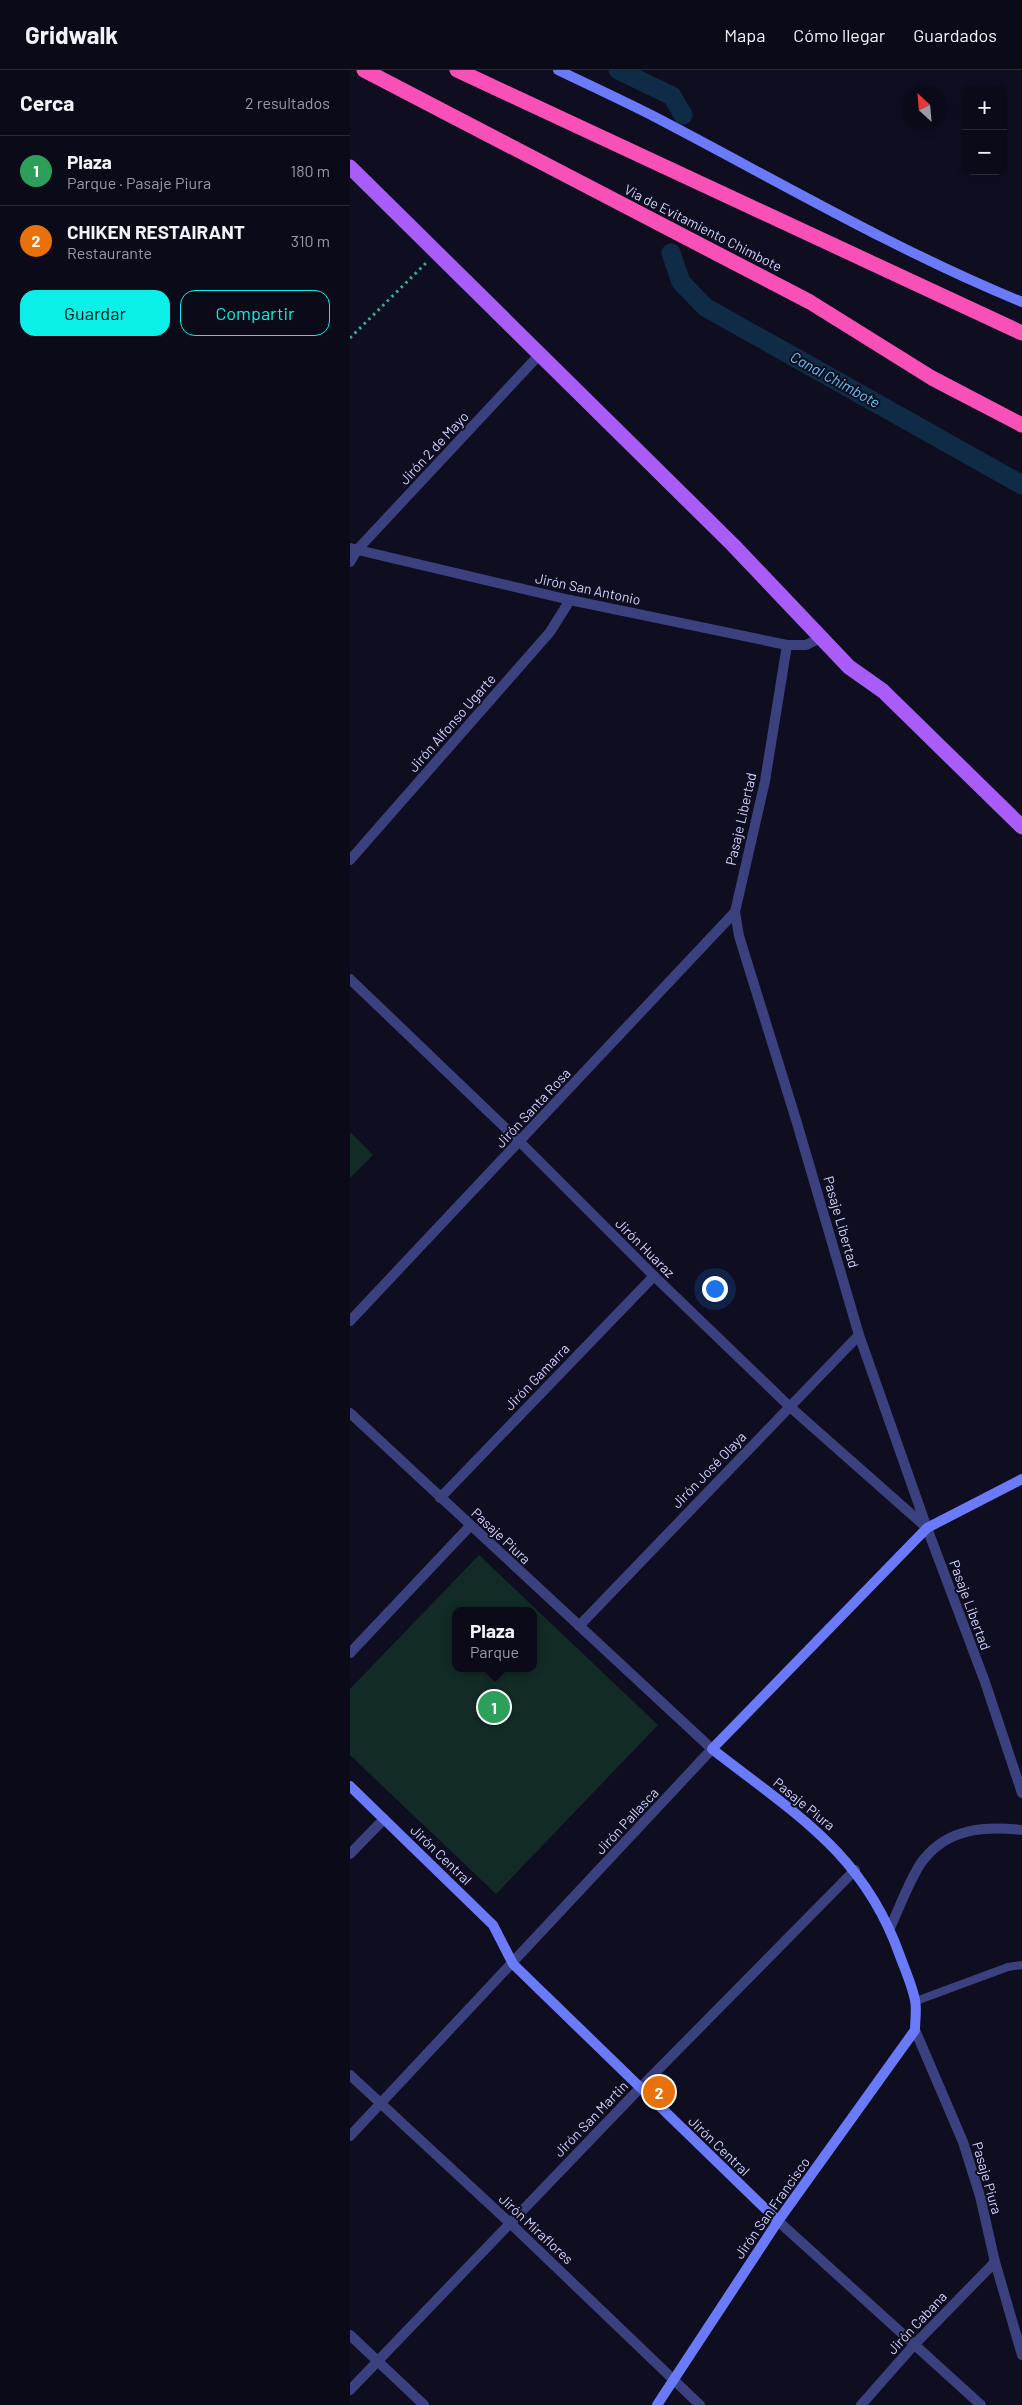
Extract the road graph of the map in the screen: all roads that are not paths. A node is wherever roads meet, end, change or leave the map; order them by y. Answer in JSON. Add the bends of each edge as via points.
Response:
{"nodes":[{"id":1,"x":364,"y":70,"type":"edge"},
{"id":2,"x":457,"y":70,"type":"edge"},
{"id":3,"x":558,"y":70,"type":"edge"},
{"id":4,"x":350,"y":167,"type":"edge"},
{"id":5,"x":1022,"y":302,"type":"edge"},
{"id":6,"x":1022,"y":333,"type":"edge"},
{"id":7,"x":540,"y":354,"type":"junction"},
{"id":8,"x":1022,"y":425,"type":"edge"},
{"id":9,"x":354,"y":549,"type":"edge"},
{"id":10,"x":350,"y":562,"type":"edge"},
{"id":11,"x":570,"y":600,"type":"junction"},
{"id":12,"x":821,"y":638,"type":"junction"},
{"id":13,"x":787,"y":645,"type":"junction"},
{"id":14,"x":1022,"y":827,"type":"edge"},
{"id":15,"x":350,"y":860,"type":"edge"},
{"id":16,"x":735,"y":912,"type":"junction"},
{"id":17,"x":350,"y":979,"type":"edge"},
{"id":18,"x":520,"y":1142,"type":"junction"},
{"id":19,"x":654,"y":1276,"type":"junction"},
{"id":20,"x":350,"y":1321,"type":"edge"},
{"id":21,"x":859,"y":1335,"type":"junction"},
{"id":22,"x":789,"y":1406,"type":"junction"},
{"id":23,"x":350,"y":1413,"type":"edge"},
{"id":24,"x":1022,"y":1479,"type":"edge"},
{"id":25,"x":440,"y":1498,"type":"junction"},
{"id":26,"x":470,"y":1526,"type":"junction"},
{"id":27,"x":927,"y":1528,"type":"junction"},
{"id":28,"x":579,"y":1626,"type":"junction"},
{"id":29,"x":350,"y":1653,"type":"edge"},
{"id":30,"x":712,"y":1748,"type":"junction"},
{"id":31,"x":350,"y":1786,"type":"edge"},
{"id":32,"x":1022,"y":1793,"type":"edge"},
{"id":33,"x":384,"y":1819,"type":"junction"},
{"id":34,"x":1022,"y":1830,"type":"edge"},
{"id":35,"x":350,"y":1854,"type":"edge"},
{"id":36,"x":855,"y":1870,"type":"junction"},
{"id":37,"x":890,"y":1928,"type":"junction"},
{"id":38,"x":513,"y":1964,"type":"junction"},
{"id":39,"x":1022,"y":1965,"type":"edge"},
{"id":40,"x":916,"y":2001,"type":"junction"},
{"id":41,"x":915,"y":2030,"type":"junction"},
{"id":42,"x":350,"y":2075,"type":"edge"},
{"id":43,"x":640,"y":2088,"type":"junction"},
{"id":44,"x":380,"y":2103,"type":"junction"},
{"id":45,"x":350,"y":2136,"type":"edge"},
{"id":46,"x":778,"y":2221,"type":"junction"},
{"id":47,"x":510,"y":2223,"type":"junction"},
{"id":48,"x":994,"y":2262,"type":"junction"},
{"id":49,"x":350,"y":2335,"type":"edge"},
{"id":50,"x":914,"y":2344,"type":"junction"},
{"id":51,"x":1022,"y":2355,"type":"edge"},
{"id":52,"x":378,"y":2361,"type":"junction"},
{"id":53,"x":674,"y":2380,"type":"junction"},
{"id":54,"x":350,"y":2390,"type":"edge"},
{"id":55,"x":424,"y":2405,"type":"edge"},
{"id":56,"x":657,"y":2405,"type":"edge"},
{"id":57,"x":700,"y":2405,"type":"edge"},
{"id":58,"x":861,"y":2405,"type":"edge"},
{"id":59,"x":980,"y":2405,"type":"edge"}],
"edges":[{"from":1,"to":8,"type":"highway","name":"Via de Evitamiento Chimbote","via":[[810,302],[932,378]]},
{"from":2,"to":6,"type":"highway"},
{"from":3,"to":5,"type":"street","via":[[656,117],[954,274]]},
{"from":4,"to":7,"type":"main road"},
{"from":7,"to":9,"type":"street","name":"Jirón 2 de Mayo"},
{"from":7,"to":12,"type":"main road","via":[[733,545]]},
{"from":9,"to":10,"type":"street","name":"Jirón 2 de Mayo"},
{"from":9,"to":11,"type":"street","name":"Jirón San Antonio"},
{"from":11,"to":13,"type":"street","name":"Jirón San Antonio"},
{"from":11,"to":15,"type":"street","name":"Jirón Alfonso Ugarte","via":[[550,632]]},
{"from":12,"to":13,"type":"street","name":"Jirón San Antonio","via":[[806,645]]},
{"from":12,"to":14,"type":"main road","via":[[850,667],[883,691]]},
{"from":13,"to":16,"type":"street","name":"Pasaje Libertad","via":[[765,781]]},
{"from":16,"to":18,"type":"street","name":"Jirón Santa Rosa"},
{"from":16,"to":21,"type":"street","name":"Pasaje Libertad","via":[[746,965],[797,1123]]},
{"from":17,"to":18,"type":"street","name":"Jirón Huaraz"},
{"from":18,"to":19,"type":"street","name":"Jirón Huaraz"},
{"from":18,"to":20,"type":"street","name":"Jirón Santa Rosa"},
{"from":19,"to":22,"type":"street","name":"Jirón Huaraz"},
{"from":19,"to":25,"type":"street","name":"Jirón Gamarra"},
{"from":21,"to":22,"type":"street","name":"Jirón José Olaya"},
{"from":21,"to":27,"type":"street","name":"Pasaje Libertad"},
{"from":22,"to":27,"type":"street","name":"Jirón Huaraz"},
{"from":22,"to":28,"type":"street","name":"Jirón José Olaya"},
{"from":23,"to":25,"type":"street","name":"Pasaje Piura"},
{"from":24,"to":27,"type":"street","name":"Jirón Pallasca"},
{"from":25,"to":26,"type":"street","name":"Pasaje Piura"},
{"from":26,"to":28,"type":"street","name":"Pasaje Piura"},
{"from":26,"to":29,"type":"street"},
{"from":27,"to":30,"type":"street","name":"Jirón Pallasca"},
{"from":27,"to":32,"type":"street","name":"Pasaje Libertad","via":[[985,1682]]},
{"from":28,"to":30,"type":"street","name":"Pasaje Piura"},
{"from":30,"to":36,"type":"street","name":"Pasaje Piura","via":[[819,1833]]},
{"from":30,"to":38,"type":"street","name":"Jirón Pallasca"},
{"from":31,"to":33,"type":"street","name":"Jirón Central"},
{"from":33,"to":35,"type":"street"},
{"from":33,"to":38,"type":"street","name":"Jirón Central","via":[[493,1925]]},
{"from":34,"to":37,"type":"street","via":[[970,1829],[942,1842],[923,1859]]},
{"from":36,"to":37,"type":"street","name":"Pasaje Piura"},
{"from":36,"to":43,"type":"street","name":"Jirón San Martin"},
{"from":37,"to":40,"type":"street","name":"Pasaje Piura"},
{"from":38,"to":43,"type":"street","name":"Jirón Central"},
{"from":38,"to":44,"type":"street","name":"Jirón Pallasca"},
{"from":39,"to":40,"type":"lane","via":[[1008,1967]]},
{"from":40,"to":41,"type":"street","name":"Pasaje Piura"},
{"from":41,"to":46,"type":"street","name":"Jirón San Francisco"},
{"from":41,"to":48,"type":"street","name":"Pasaje Piura","via":[[963,2142],[980,2196]]},
{"from":42,"to":44,"type":"street","name":"Jirón Miraflores"},
{"from":43,"to":46,"type":"street","name":"Jirón Central"},
{"from":43,"to":47,"type":"street","name":"Jirón San Martin"},
{"from":44,"to":45,"type":"street","name":"Jirón Pallasca"},
{"from":44,"to":47,"type":"street","name":"Jirón Miraflores"},
{"from":46,"to":50,"type":"street","name":"Jirón Central"},
{"from":46,"to":53,"type":"street","name":"Jirón San Francisco"},
{"from":47,"to":52,"type":"street","name":"Jirón San Martin"},
{"from":47,"to":53,"type":"street","name":"Jirón Miraflores"},
{"from":48,"to":50,"type":"street","name":"Jirón Cabana"},
{"from":48,"to":51,"type":"street","name":"Pasaje Piura"},
{"from":49,"to":52,"type":"street"},
{"from":50,"to":58,"type":"street","name":"Jirón Cabana"},
{"from":50,"to":59,"type":"street","name":"Jirón Central"},
{"from":52,"to":54,"type":"street","name":"Jirón San Martin"},
{"from":52,"to":55,"type":"street"},
{"from":53,"to":56,"type":"street","name":"Jirón San Francisco"},
{"from":53,"to":57,"type":"street","name":"Jirón Miraflores"}]}
